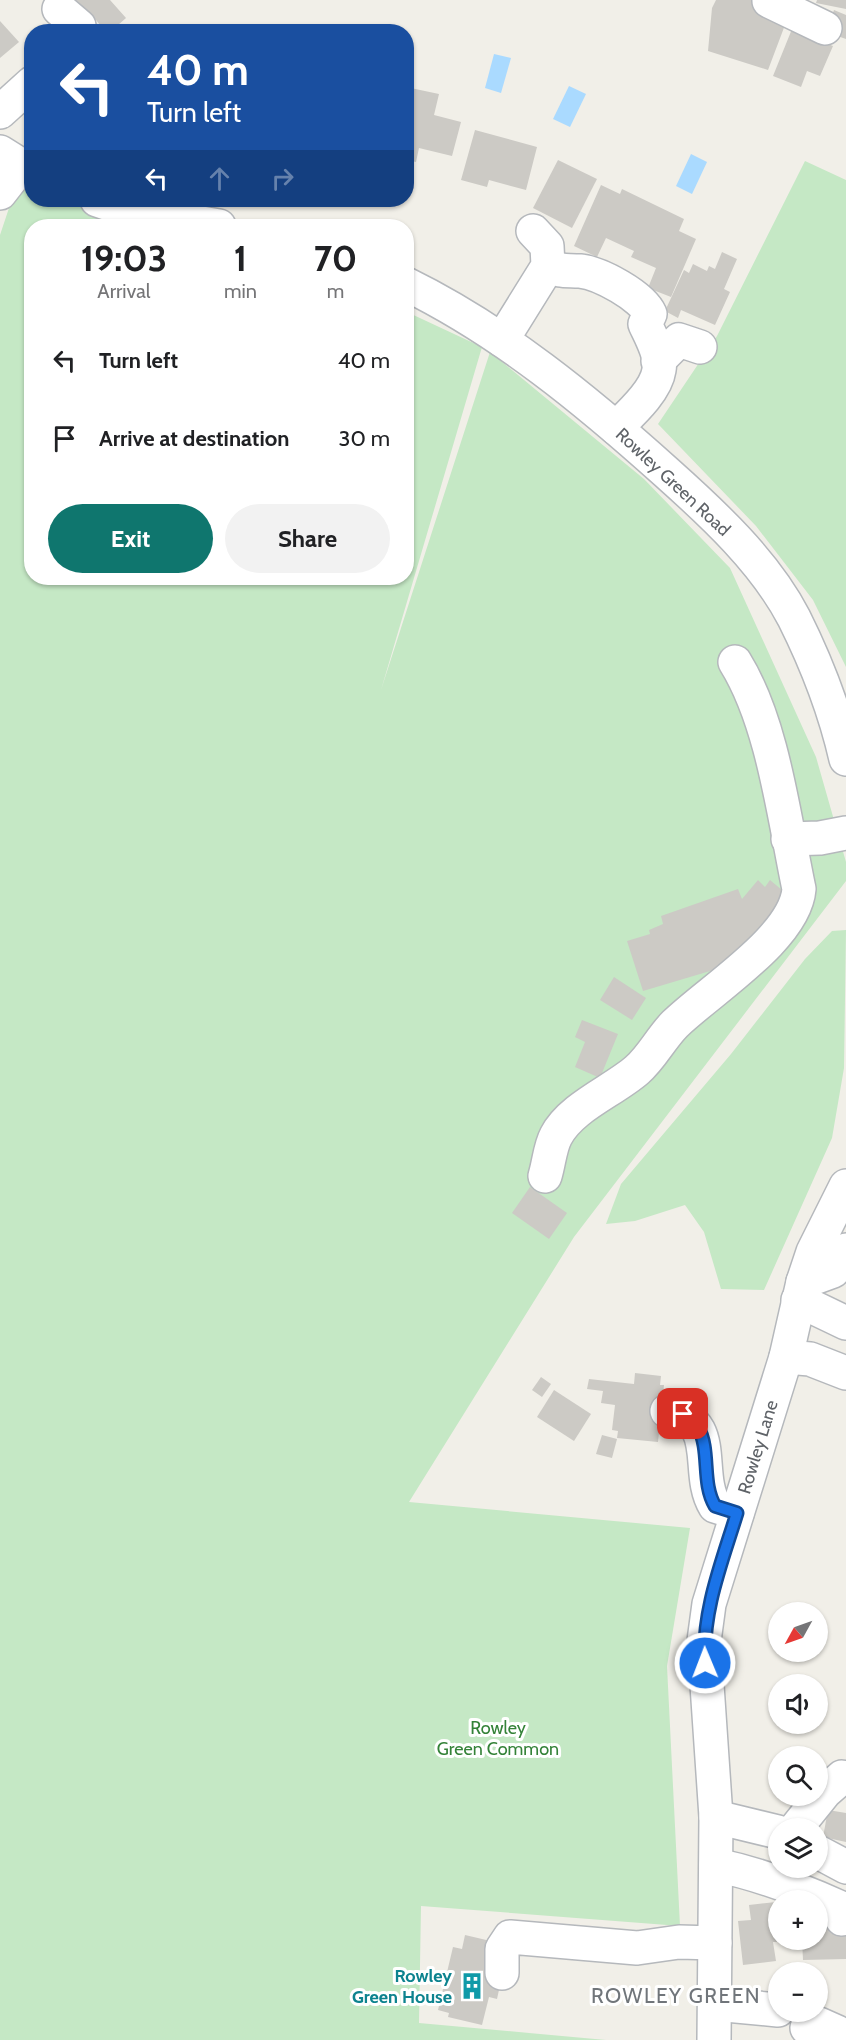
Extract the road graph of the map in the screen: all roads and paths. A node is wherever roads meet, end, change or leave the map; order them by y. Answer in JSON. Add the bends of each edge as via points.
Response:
{"nodes":[{"id":1,"x":788,"y":4,"type":"edge"},
{"id":2,"x":825,"y":28,"type":"dead end"},
{"id":3,"x":24,"y":90,"type":"edge"},
{"id":4,"x":0,"y":112,"type":"edge"},
{"id":5,"x":17,"y":164,"type":"edge"},
{"id":6,"x":0,"y":193,"type":"edge"},
{"id":7,"x":117,"y":207,"type":"edge"},
{"id":8,"x":178,"y":219,"type":"edge"},
{"id":9,"x":533,"y":231,"type":"dead end"},
{"id":10,"x":548,"y":266,"type":"junction"},
{"id":11,"x":414,"y":289,"type":"edge"},
{"id":12,"x":502,"y":340,"type":"junction"},
{"id":13,"x":700,"y":347,"type":"dead end"},
{"id":14,"x":658,"y":361,"type":"junction"},
{"id":15,"x":616,"y":428,"type":"junction"},
{"id":16,"x":735,"y":662,"type":"dead end"},
{"id":17,"x":846,"y":759,"type":"edge"},
{"id":18,"x":846,"y":832,"type":"edge"},
{"id":19,"x":788,"y":839,"type":"junction"},
{"id":20,"x":545,"y":1176,"type":"dead end"},
{"id":21,"x":846,"y":1186,"type":"edge"},
{"id":22,"x":846,"y":1250,"type":"edge"},
{"id":23,"x":800,"y":1291,"type":"junction"},
{"id":24,"x":846,"y":1323,"type":"edge"},
{"id":25,"x":786,"y":1357,"type":"junction"},
{"id":26,"x":846,"y":1372,"type":"edge"},
{"id":27,"x":667,"y":1411,"type":"dead end"},
{"id":28,"x":737,"y":1513,"type":"junction"},
{"id":29,"x":846,"y":1778,"type":"edge"},
{"id":30,"x":716,"y":1817,"type":"junction"},
{"id":31,"x":804,"y":1818,"type":"edge"},
{"id":32,"x":768,"y":1830,"type":"edge"},
{"id":33,"x":828,"y":1857,"type":"edge"},
{"id":34,"x":716,"y":1865,"type":"junction"},
{"id":35,"x":846,"y":1867,"type":"edge"},
{"id":36,"x":842,"y":1919,"type":"dead end"},
{"id":37,"x":715,"y":1943,"type":"junction"},
{"id":38,"x":501,"y":1973,"type":"dead end"},
{"id":39,"x":715,"y":2004,"type":"junction"},
{"id":40,"x":768,"y":2009,"type":"edge"},
{"id":41,"x":799,"y":2026,"type":"edge"},
{"id":42,"x":714,"y":2040,"type":"edge"},
{"id":43,"x":839,"y":2040,"type":"edge"}],
"edges":[{"from":1,"to":2,"type":"street"},
{"from":3,"to":4,"type":"street"},
{"from":5,"to":6,"type":"street"},
{"from":7,"to":8,"type":"street"},
{"from":9,"to":10,"type":"street","via":[[547,246]]},
{"from":10,"to":12,"type":"street"},
{"from":10,"to":14,"type":"street","via":[[563,273],[581,271],[645,303],[650,314],[645,324]]},
{"from":11,"to":12,"type":"street","name":"Rowley Green Road"},
{"from":12,"to":15,"type":"street","name":"Rowley Green Road"},
{"from":13,"to":14,"type":"street","via":[[679,340]]},
{"from":14,"to":15,"type":"street","via":[[659,370],[644,399]]},
{"from":15,"to":17,"type":"street","name":"Rowley Green Road","via":[[701,503],[754,560],[774,588],[794,618]]},
{"from":16,"to":19,"type":"street","via":[[758,708]]},
{"from":18,"to":19,"type":"street"},
{"from":19,"to":20,"type":"street","via":[[799,889],[798,905],[753,958],[675,1025],[639,1069],[578,1110],[556,1136]]},
{"from":21,"to":23,"type":"street","name":"Rowley Lane","via":[[813,1252]]},
{"from":22,"to":23,"type":"street","via":[[833,1271]]},
{"from":23,"to":24,"type":"street"},
{"from":23,"to":25,"type":"street","name":"Rowley Lane"},
{"from":25,"to":26,"type":"street","via":[[810,1359]]},
{"from":25,"to":28,"type":"street","name":"Rowley Lane"},
{"from":27,"to":28,"type":"street","via":[[683,1414],[698,1425],[706,1458],[708,1494],[715,1506]]},
{"from":28,"to":30,"type":"street","name":"Rowley Lane","via":[[709,1604],[704,1641]]},
{"from":29,"to":31,"type":"street","via":[[842,1776],[825,1792]]},
{"from":30,"to":32,"type":"street"},
{"from":30,"to":34,"type":"street","name":"Rowley Lane"},
{"from":33,"to":35,"type":"street"},
{"from":34,"to":36,"type":"street","via":[[748,1871],[805,1892],[839,1907]]},
{"from":34,"to":37,"type":"street","name":"Rowley Lane"},
{"from":37,"to":38,"type":"street","via":[[637,1947],[510,1937],[502,1949]]},
{"from":37,"to":39,"type":"street","name":"Rowley Lane"},
{"from":39,"to":40,"type":"street"},
{"from":39,"to":42,"type":"street","name":"Rowley Lane"},
{"from":41,"to":43,"type":"street","via":[[819,2024],[837,2032]]}]}
